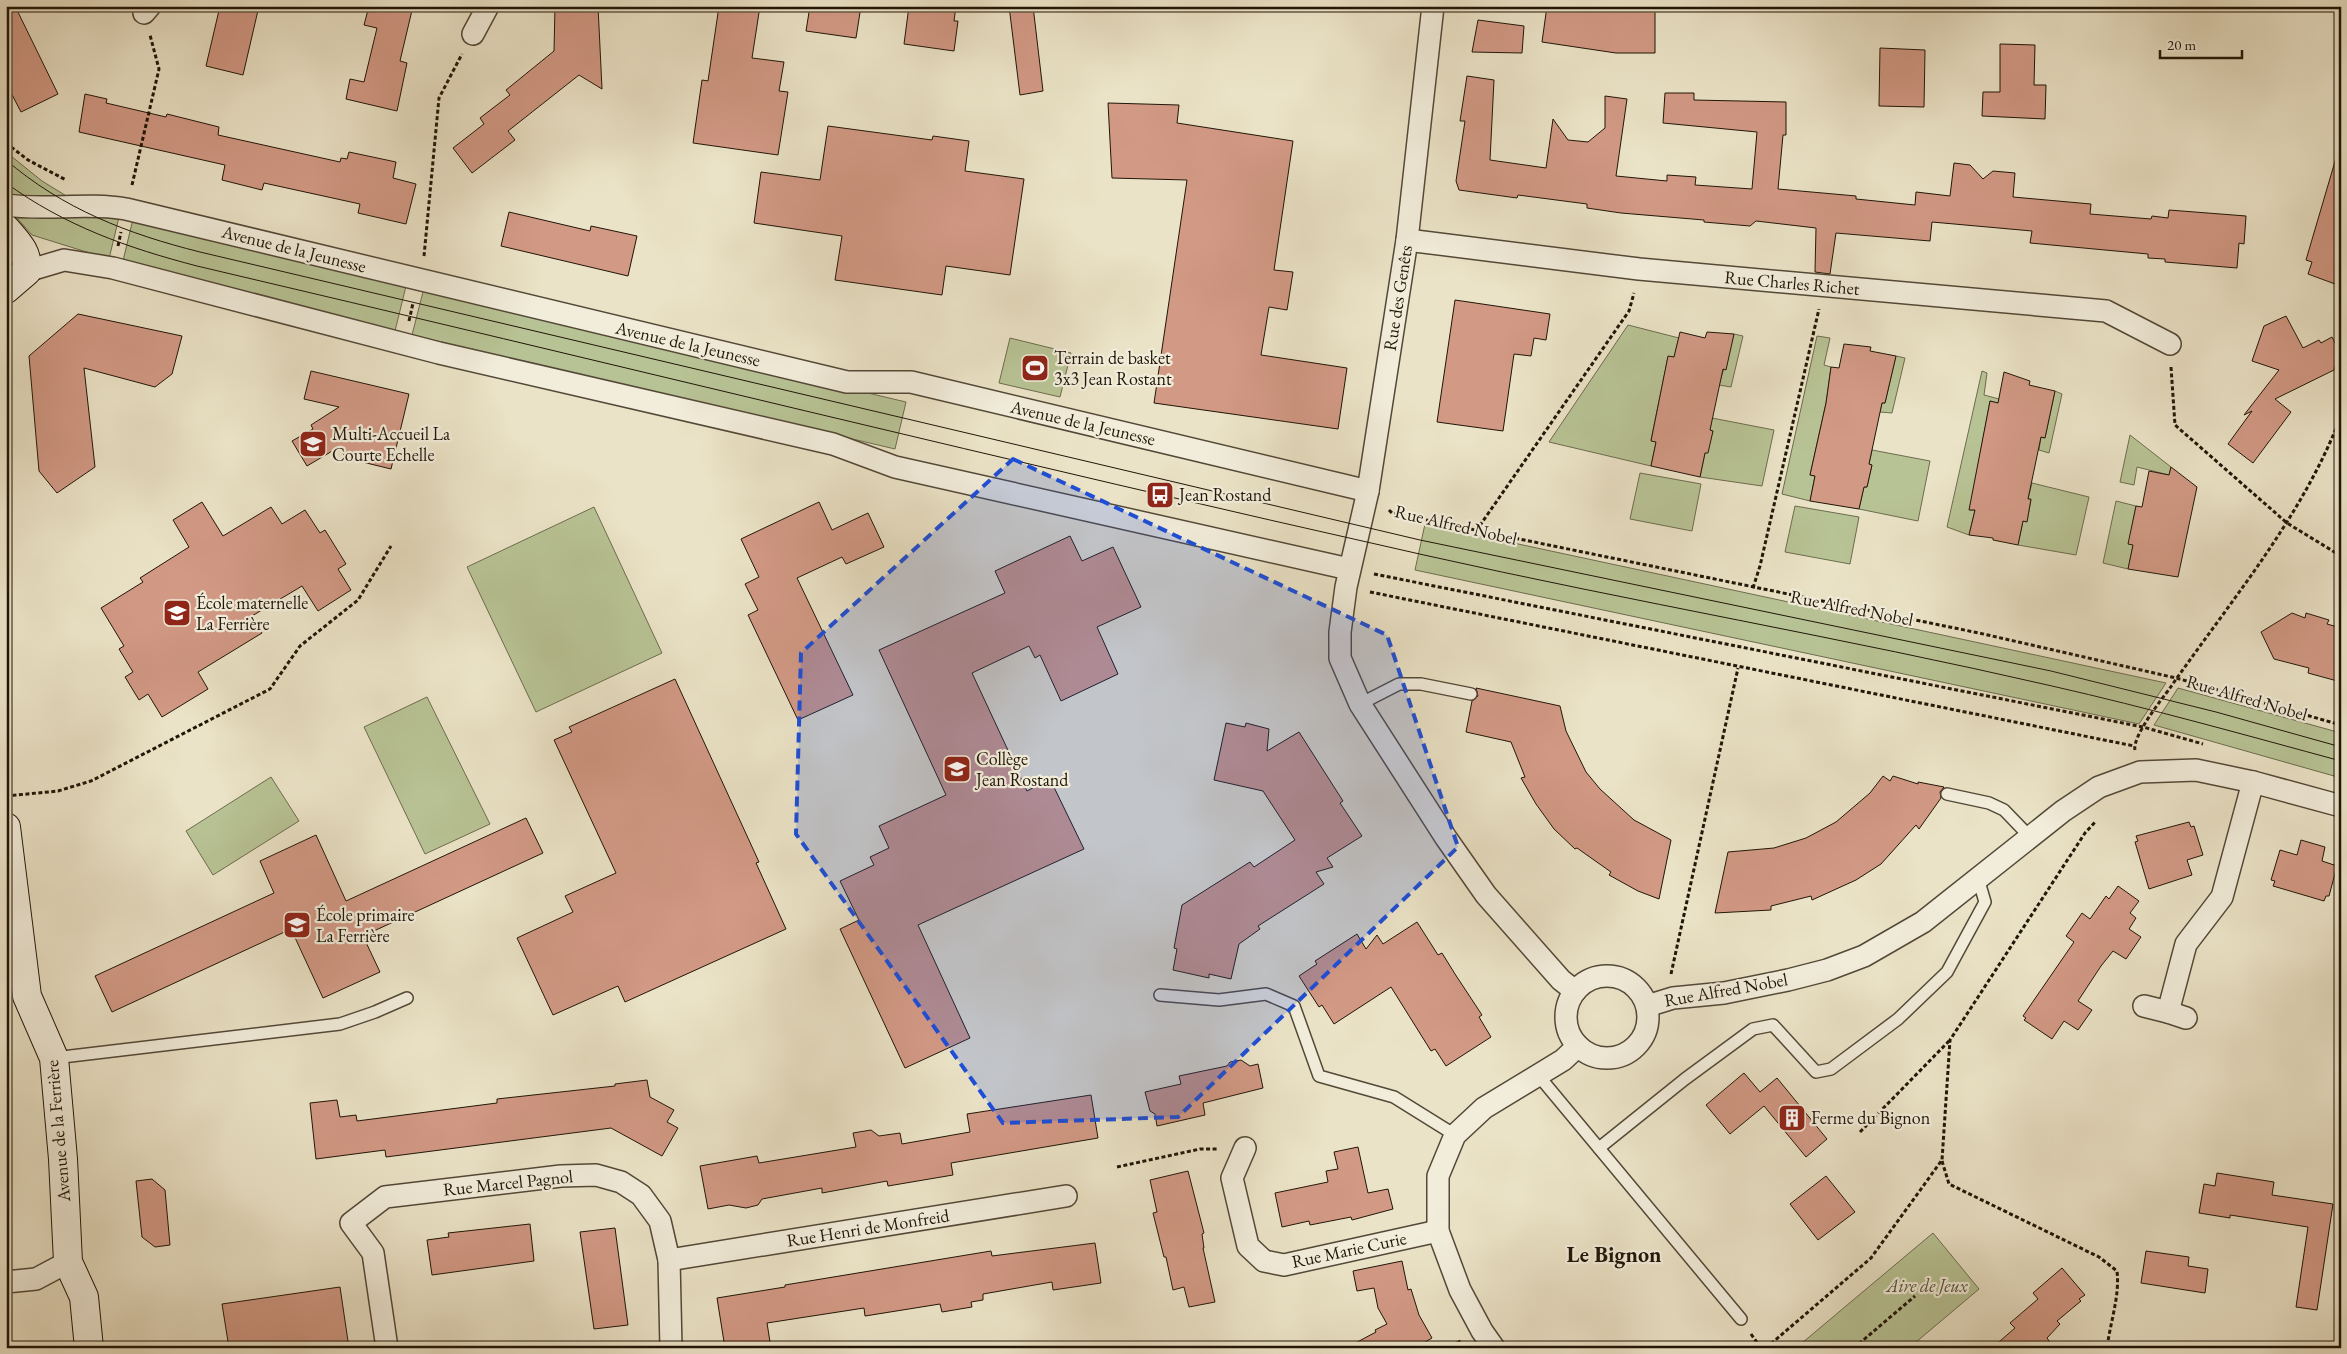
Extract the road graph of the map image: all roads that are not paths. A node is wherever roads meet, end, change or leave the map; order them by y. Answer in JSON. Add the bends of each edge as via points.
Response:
{"nodes":[{"id":1,"x":488,"y":6,"type":"edge"},
{"id":2,"x":1433,"y":6,"type":"edge"},
{"id":3,"x":473,"y":34,"type":"road end"},
{"id":4,"x":6,"y":205,"type":"edge"},
{"id":5,"x":6,"y":230,"type":"edge"},
{"id":6,"x":1407,"y":240,"type":"junction"},
{"id":7,"x":28,"y":271,"type":"junction"},
{"id":8,"x":6,"y":290,"type":"edge"},
{"id":9,"x":2170,"y":344,"type":"road end"},
{"id":10,"x":1368,"y":491,"type":"junction"},
{"id":11,"x":1347,"y":578,"type":"junction"},
{"id":12,"x":1470,"y":694,"type":"dead end"},
{"id":13,"x":1360,"y":704,"type":"junction"},
{"id":14,"x":2253,"y":782,"type":"junction"},
{"id":15,"x":1947,"y":794,"type":"dead end"},
{"id":16,"x":2341,"y":806,"type":"edge"},
{"id":17,"x":6,"y":827,"type":"edge"},
{"id":18,"x":2030,"y":837,"type":"junction"},
{"id":19,"x":1978,"y":878,"type":"junction"},
{"id":20,"x":1575,"y":991,"type":"junction"},
{"id":21,"x":1160,"y":995,"type":"dead end"},
{"id":22,"x":407,"y":998,"type":"dead end"},
{"id":23,"x":1647,"y":1006,"type":"junction"},
{"id":24,"x":2144,"y":1006,"type":"dead end"},
{"id":25,"x":1578,"y":1046,"type":"junction"},
{"id":26,"x":54,"y":1058,"type":"junction"},
{"id":27,"x":1538,"y":1076,"type":"junction"},
{"id":28,"x":1455,"y":1135,"type":"junction"},
{"id":29,"x":1245,"y":1148,"type":"road end"},
{"id":30,"x":1599,"y":1148,"type":"junction"},
{"id":31,"x":1066,"y":1196,"type":"dead end"},
{"id":32,"x":1438,"y":1231,"type":"junction"},
{"id":33,"x":669,"y":1260,"type":"junction"},
{"id":34,"x":68,"y":1262,"type":"junction"},
{"id":35,"x":6,"y":1282,"type":"edge"},
{"id":36,"x":1741,"y":1319,"type":"dead end"},
{"id":37,"x":89,"y":1348,"type":"edge"},
{"id":38,"x":387,"y":1348,"type":"edge"},
{"id":39,"x":671,"y":1348,"type":"edge"},
{"id":40,"x":1494,"y":1348,"type":"edge"}],
"edges":[{"from":1,"to":3,"type":"street"},
{"from":2,"to":6,"type":"street","name":"Rue des Genêts"},
{"from":4,"to":10,"type":"street","name":"Avenue de la Jeunesse","via":[[25,208],[126,208],[847,382],[910,382]]},
{"from":5,"to":7,"type":"street","via":[[25,250]]},
{"from":6,"to":9,"type":"street","name":"Rue Charles Richet","via":[[1639,269],[2106,311]]},
{"from":6,"to":10,"type":"street","name":"Rue des Genêts"},
{"from":7,"to":8,"type":"street"},
{"from":7,"to":11,"type":"street","via":[[64,260],[113,268],[402,343],[833,444],[895,467]]},
{"from":10,"to":11,"type":"street","name":"Rue des Genêts"},
{"from":11,"to":13,"type":"street","via":[[1340,658]]},
{"from":12,"to":13,"type":"lane","via":[[1421,684],[1399,684]]},
{"from":13,"to":20,"type":"street","via":[[1486,895],[1561,980]]},
{"from":14,"to":16,"type":"street","name":"Rue Alfred Nobel"},
{"from":14,"to":18,"type":"street","name":"Rue Alfred Nobel","via":[[2196,770],[2140,772],[2099,787]]},
{"from":14,"to":24,"type":"street","via":[[2222,897],[2186,944],[2177,1015]]},
{"from":15,"to":18,"type":"lane","via":[[1990,803],[2004,810]]},
{"from":17,"to":26,"type":"street","name":"Avenue de la Ferrière","via":[[27,996]]},
{"from":18,"to":19,"type":"street","name":"Rue Alfred Nobel"},
{"from":19,"to":23,"type":"street","name":"Rue Alfred Nobel","via":[[1923,922],[1864,956],[1788,980],[1724,993],[1674,998]]},
{"from":19,"to":30,"type":"lane","via":[[1984,902],[1947,972],[1898,1019],[1831,1069],[1816,1072],[1773,1025],[1753,1029]]},
{"from":20,"to":23,"type":"street","via":[[1596,977],[1622,978],[1642,994]]},
{"from":20,"to":25,"type":"street","via":[[1569,1001],[1567,1025]]},
{"from":21,"to":28,"type":"lane","via":[[1219,1000],[1266,994],[1294,1006],[1319,1076],[1394,1097]]},
{"from":22,"to":26,"type":"lane","via":[[340,1024]]},
{"from":23,"to":25,"type":"street","via":[[1645,1032],[1628,1052],[1602,1058]]},
{"from":25,"to":27,"type":"street"},
{"from":26,"to":34,"type":"street","name":"Avenue de la Ferrière"},
{"from":27,"to":28,"type":"street","via":[[1484,1108]]},
{"from":27,"to":30,"type":"lane"},
{"from":28,"to":32,"type":"street","via":[[1438,1176]]},
{"from":29,"to":32,"type":"street","name":"Rue Marie Curie","via":[[1232,1178],[1248,1246],[1264,1262],[1284,1264]]},
{"from":30,"to":36,"type":"lane"},
{"from":31,"to":33,"type":"street","name":"Rue Henri de Monfreid"},
{"from":32,"to":40,"type":"street","via":[[1460,1290]]},
{"from":33,"to":38,"type":"street","name":"Rue Marcel Pagnol","via":[[660,1221],[641,1195],[621,1182],[596,1175],[561,1176],[386,1197],[351,1224],[373,1253]]},
{"from":33,"to":39,"type":"street","name":"Rue Marcel Pagnol"},
{"from":34,"to":35,"type":"street","via":[[36,1279]]},
{"from":34,"to":37,"type":"street","name":"Avenue de la Ferrière","via":[[84,1297]]}]}
